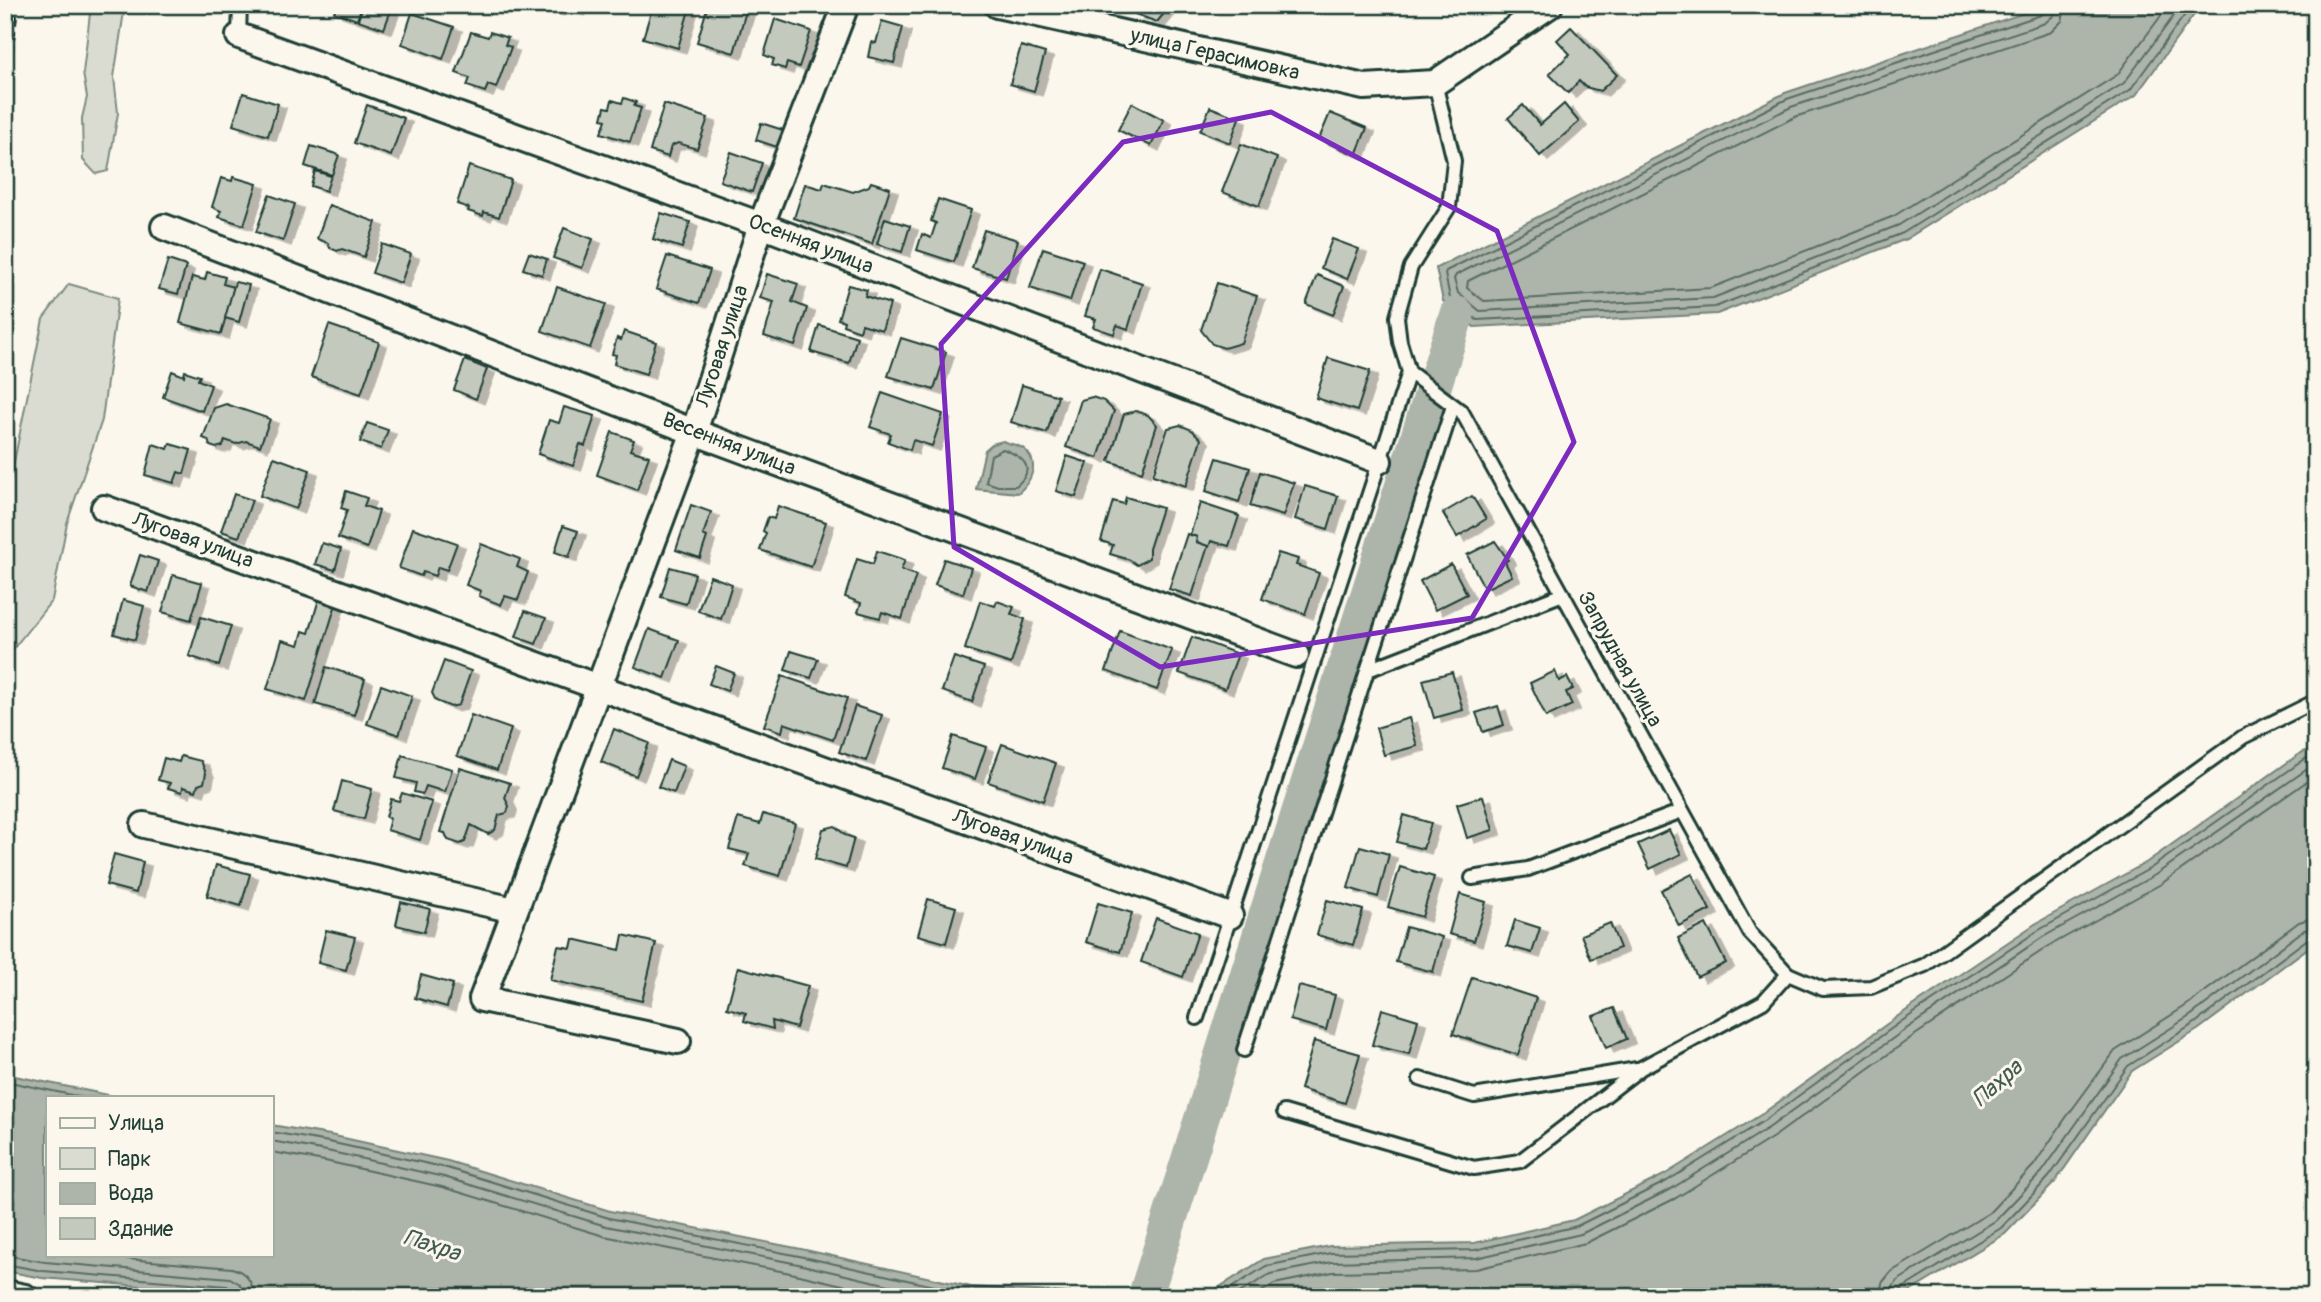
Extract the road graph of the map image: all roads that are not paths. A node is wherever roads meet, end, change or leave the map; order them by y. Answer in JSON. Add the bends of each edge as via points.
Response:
{"nodes":[{"id":1,"x":240,"y":5,"type":"edge"},
{"id":2,"x":846,"y":5,"type":"edge"},
{"id":3,"x":997,"y":5,"type":"edge"},
{"id":4,"x":1550,"y":5,"type":"edge"},
{"id":5,"x":239,"y":36,"type":"joint"},
{"id":6,"x":1435,"y":83,"type":"junction"},
{"id":7,"x":761,"y":225,"type":"junction"},
{"id":8,"x":164,"y":227,"type":"dead end"},
{"id":9,"x":1409,"y":372,"type":"junction"},
{"id":10,"x":1453,"y":405,"type":"junction"},
{"id":11,"x":694,"y":432,"type":"junction"},
{"id":12,"x":1380,"y":461,"type":"junction"},
{"id":13,"x":104,"y":508,"type":"dead end"},
{"id":14,"x":1563,"y":594,"type":"junction"},
{"id":15,"x":1296,"y":655,"type":"dead end"},
{"id":16,"x":1367,"y":670,"type":"junction"},
{"id":17,"x":599,"y":687,"type":"junction"},
{"id":18,"x":2316,"y":701,"type":"edge"},
{"id":19,"x":1682,"y":811,"type":"junction"},
{"id":20,"x":144,"y":825,"type":"dead end"},
{"id":21,"x":1472,"y":878,"type":"dead end"},
{"id":22,"x":513,"y":910,"type":"junction"},
{"id":23,"x":1230,"y":916,"type":"junction"},
{"id":24,"x":1788,"y":974,"type":"junction"},
{"id":25,"x":1197,"y":1017,"type":"dead end"},
{"id":26,"x":678,"y":1041,"type":"dead end"},
{"id":27,"x":1244,"y":1050,"type":"dead end"},
{"id":28,"x":1641,"y":1068,"type":"junction"},
{"id":29,"x":1420,"y":1079,"type":"dead end"},
{"id":30,"x":1284,"y":1112,"type":"dead end"},
{"id":31,"x":5,"y":1293,"type":"edge"},
{"id":32,"x":26,"y":1297,"type":"edge"}],
"edges":[{"from":1,"to":5,"type":"lane"},
{"from":2,"to":7,"type":"street","name":"Луговая улица"},
{"from":3,"to":6,"type":"street","name":"улица Герасимовка","via":[[1364,87]]},
{"from":4,"to":6,"type":"street"},
{"from":5,"to":7,"type":"street","name":"Осенняя улица"},
{"from":6,"to":9,"type":"lane","via":[[1454,161],[1449,208],[1411,267],[1397,317]]},
{"from":7,"to":11,"type":"street","name":"Луговая улица"},
{"from":7,"to":12,"type":"street","name":"Осенняя улица"},
{"from":8,"to":11,"type":"street","name":"Весенняя улица"},
{"from":9,"to":10,"type":"lane","name":"Запрудная улица"},
{"from":9,"to":12,"type":"lane"},
{"from":10,"to":14,"type":"lane","name":"Запрудная улица","via":[[1462,412]]},
{"from":10,"to":16,"type":"lane"},
{"from":11,"to":15,"type":"street","name":"Весенняя улица"},
{"from":11,"to":17,"type":"street","name":"Луговая улица"},
{"from":12,"to":23,"type":"lane"},
{"from":13,"to":17,"type":"street","name":"Луговая улица"},
{"from":14,"to":16,"type":"lane"},
{"from":14,"to":19,"type":"lane","name":"Запрудная улица"},
{"from":16,"to":27,"type":"lane"},
{"from":17,"to":22,"type":"street","name":"Луговая улица"},
{"from":17,"to":23,"type":"street","name":"Луговая улица"},
{"from":18,"to":24,"type":"lane","via":[[2243,737],[1925,965],[1871,987],[1823,989]]},
{"from":19,"to":21,"type":"lane","via":[[1528,870]]},
{"from":19,"to":24,"type":"lane","name":"Запрудная улица","via":[[1750,933]]},
{"from":20,"to":22,"type":"street"},
{"from":22,"to":26,"type":"street","name":"Луговая улица","via":[[482,999]]},
{"from":23,"to":25,"type":"lane"},
{"from":24,"to":28,"type":"lane","via":[[1763,1002]]},
{"from":28,"to":29,"type":"lane","via":[[1474,1096]]},
{"from":28,"to":30,"type":"lane","via":[[1520,1161],[1474,1168]]},
{"from":31,"to":32,"type":"street"}]}
